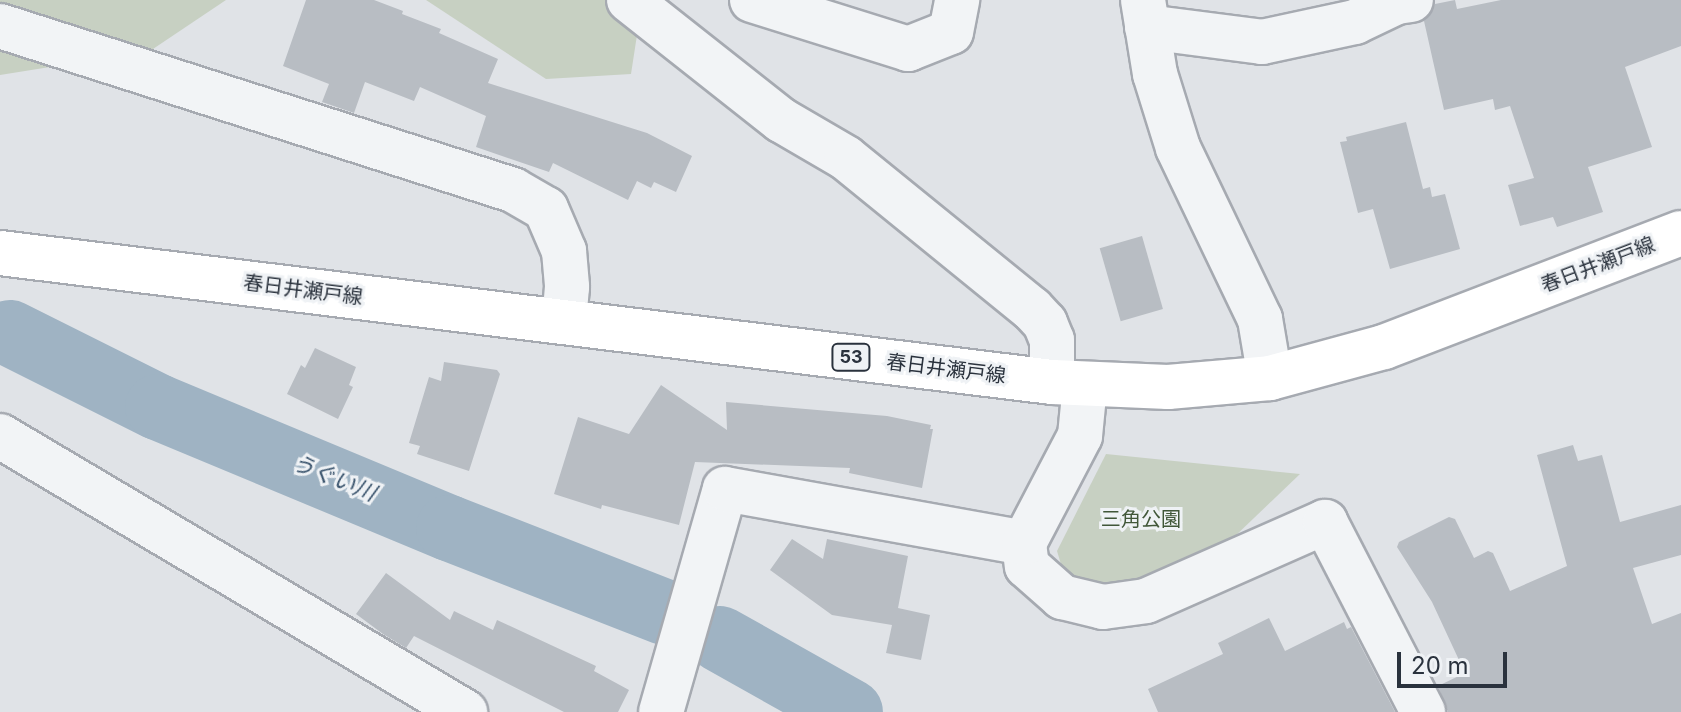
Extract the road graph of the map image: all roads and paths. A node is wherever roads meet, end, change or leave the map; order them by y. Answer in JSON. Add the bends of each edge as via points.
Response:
{"nodes":[{"id":1,"x":629,"y":0,"type":"edge"},
{"id":2,"x":752,"y":0,"type":"edge"},
{"id":3,"x":957,"y":0,"type":"edge"},
{"id":4,"x":1411,"y":0,"type":"edge"},
{"id":5,"x":1145,"y":13,"type":"edge"},
{"id":6,"x":0,"y":26,"type":"edge"},
{"id":7,"x":1681,"y":233,"type":"edge"},
{"id":8,"x":0,"y":253,"type":"edge"},
{"id":9,"x":564,"y":322,"type":"junction"},
{"id":10,"x":1270,"y":378,"type":"junction"},
{"id":11,"x":1069,"y":384,"type":"junction"},
{"id":12,"x":0,"y":436,"type":"edge"},
{"id":13,"x":1024,"y":543,"type":"junction"},
{"id":14,"x":465,"y":712,"type":"edge"},
{"id":15,"x":661,"y":712,"type":"edge"},
{"id":16,"x":1423,"y":712,"type":"edge"}],
"edges":[{"from":1,"to":11,"type":"street","via":[[781,120],[846,158],[1032,309],[1045,323]]},
{"from":2,"to":3,"type":"street","via":[[908,49],[951,32]]},
{"from":4,"to":5,"type":"street","via":[[1355,22],[1262,42]]},
{"from":5,"to":10,"type":"street","via":[[1155,74],[1178,148],[1260,319]]},
{"from":6,"to":9,"type":"street","via":[[513,190],[546,209],[564,251]]},
{"from":7,"to":10,"type":"main road","name":"春日井瀬戸線","number":"53","via":[[1384,347]]},
{"from":8,"to":9,"type":"main road","name":"春日井瀬戸線","number":"53"},
{"from":9,"to":11,"type":"main road","name":"春日井瀬戸線","number":"53"},
{"from":10,"to":11,"type":"main road","name":"春日井瀬戸線","number":"53","via":[[1188,386]]},
{"from":11,"to":13,"type":"street","via":[[1080,436]]},
{"from":12,"to":14,"type":"street"},
{"from":13,"to":15,"type":"street","via":[[725,489]]},
{"from":13,"to":16,"type":"street","via":[[1027,566],[1062,597],[1103,607],[1146,601],[1325,522]]}]}
